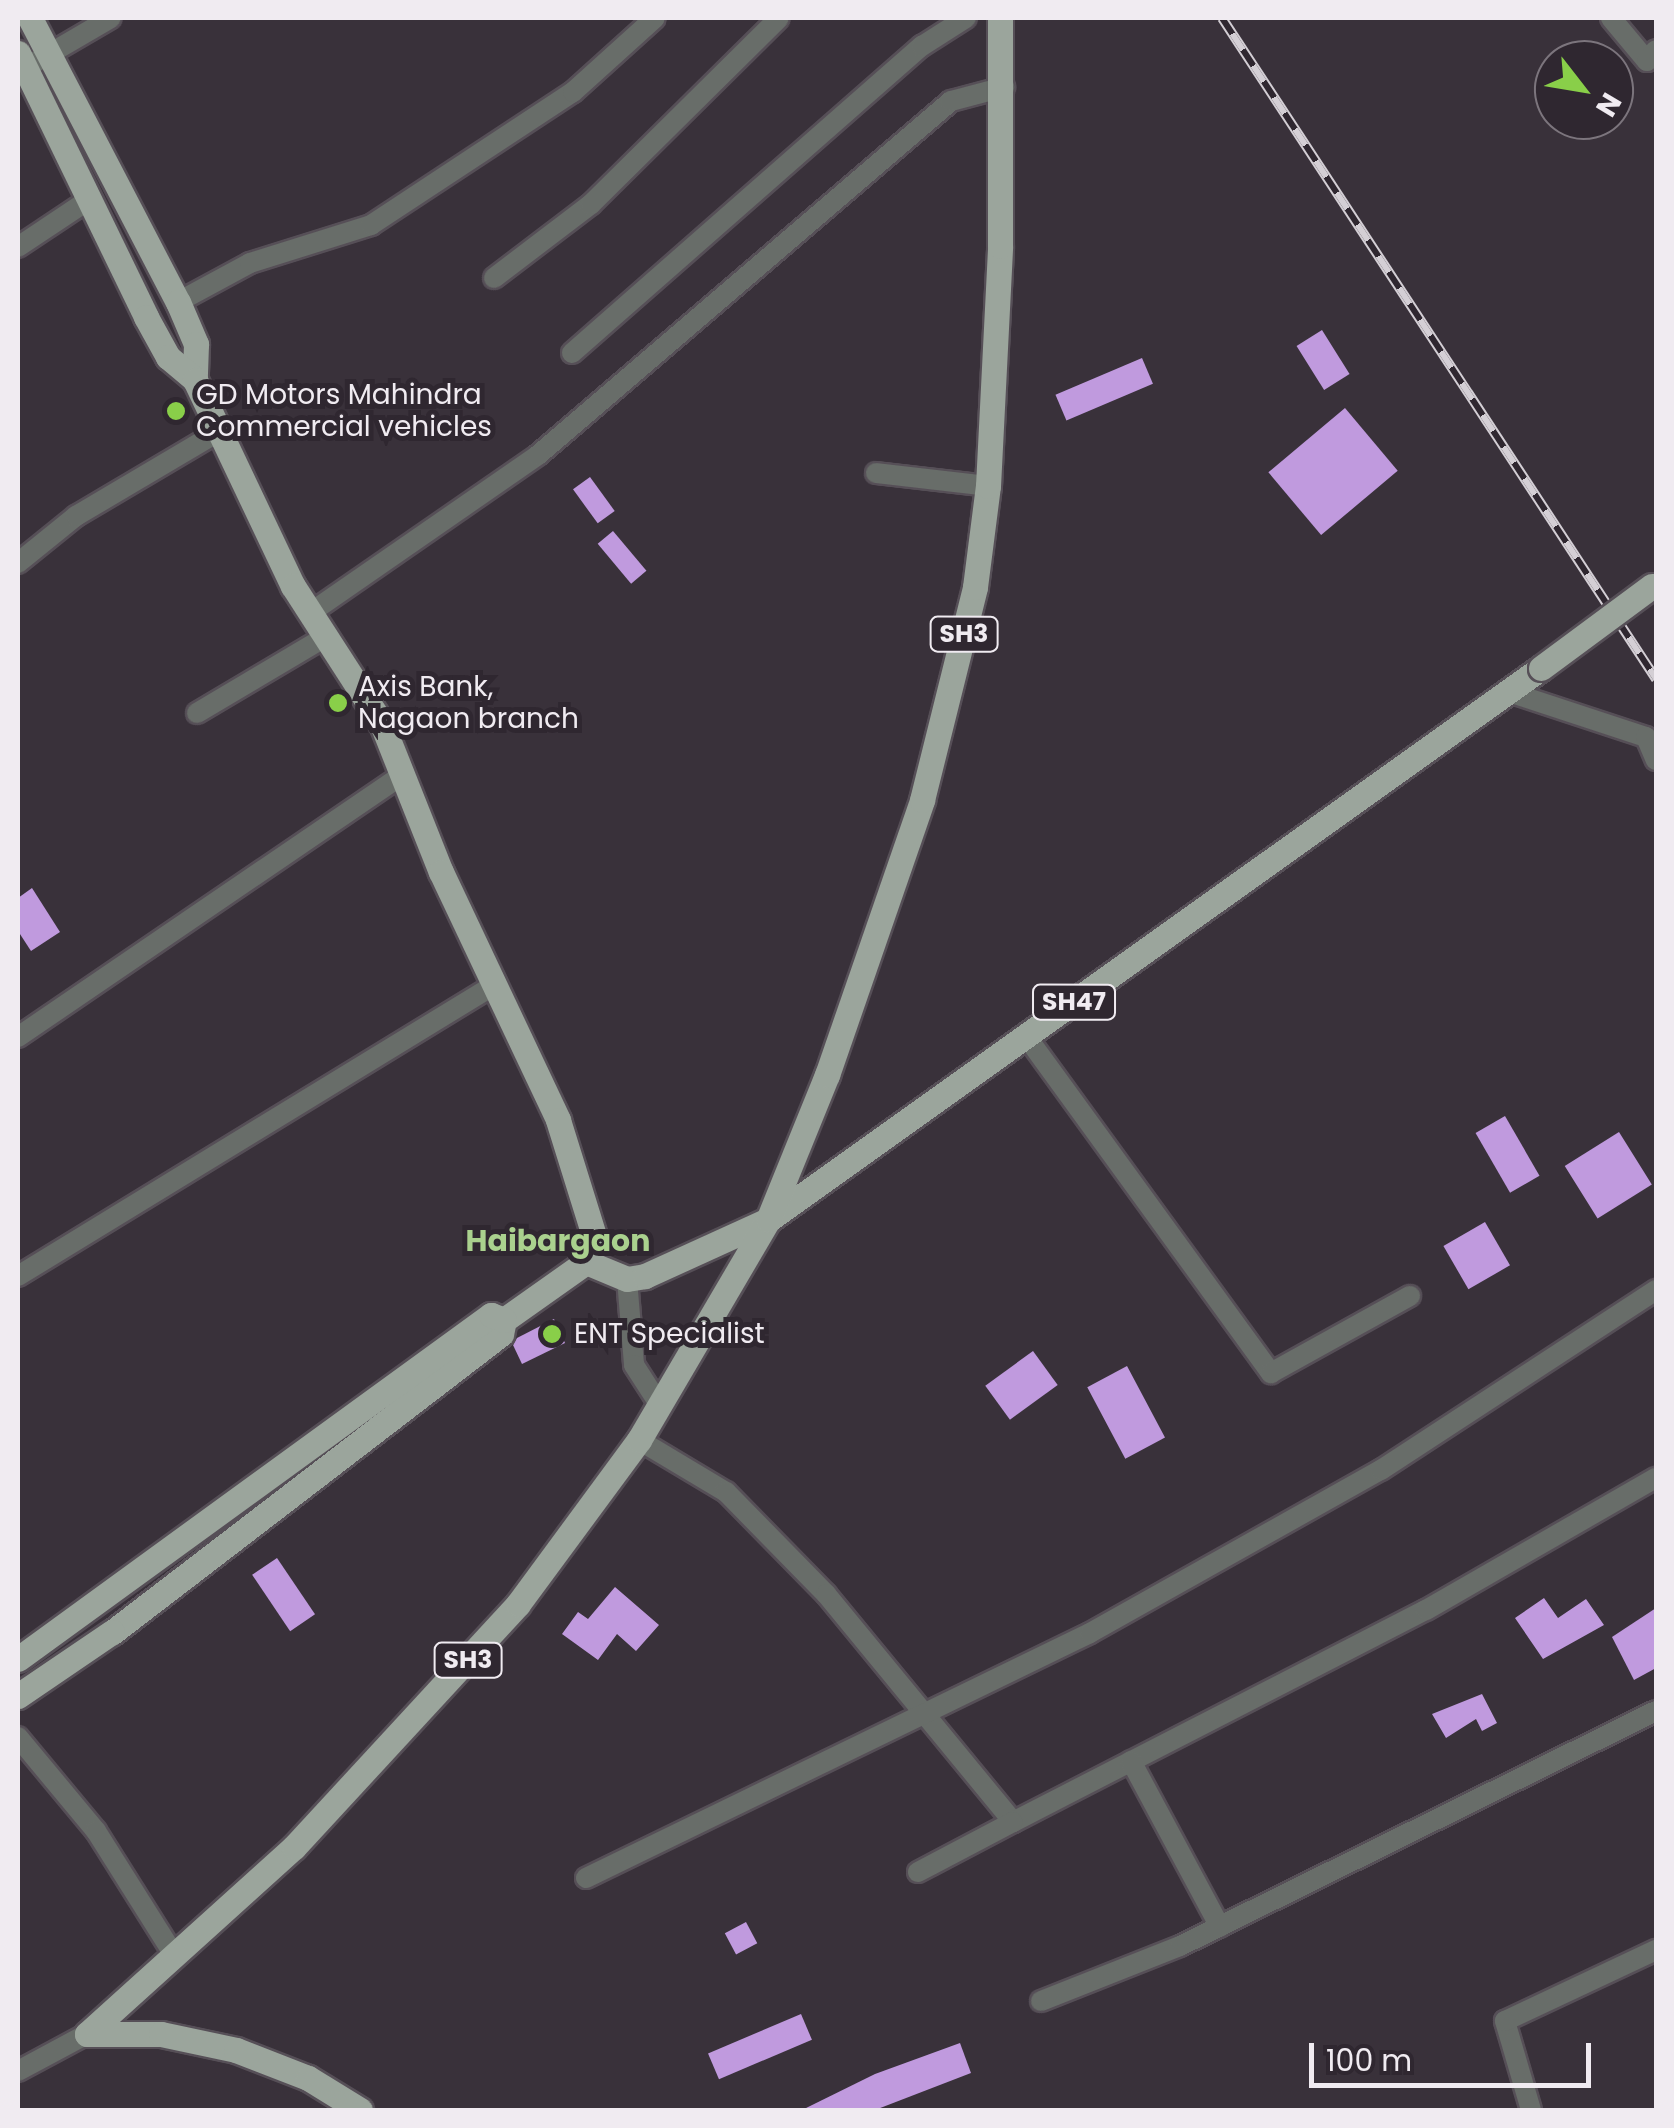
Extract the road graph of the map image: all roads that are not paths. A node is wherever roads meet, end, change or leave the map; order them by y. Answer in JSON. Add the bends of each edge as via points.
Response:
{"nodes":[{"id":1,"x":30,"y":18,"type":"edge"},
{"id":2,"x":111,"y":18,"type":"edge"},
{"id":3,"x":655,"y":18,"type":"edge"},
{"id":4,"x":779,"y":18,"type":"edge"},
{"id":5,"x":966,"y":18,"type":"edge"},
{"id":6,"x":1000,"y":18,"type":"edge"},
{"id":7,"x":1611,"y":18,"type":"edge"},
{"id":8,"x":1656,"y":50,"type":"edge"},
{"id":9,"x":52,"y":54,"type":"junction"},
{"id":10,"x":22,"y":60,"type":"edge"},
{"id":11,"x":1004,"y":86,"type":"junction"},
{"id":12,"x":90,"y":199,"type":"junction"},
{"id":13,"x":18,"y":247,"type":"edge"},
{"id":14,"x":494,"y":278,"type":"dead end"},
{"id":15,"x":178,"y":302,"type":"junction"},
{"id":16,"x":572,"y":353,"type":"dead end"},
{"id":17,"x":195,"y":380,"type":"junction"},
{"id":18,"x":220,"y":431,"type":"junction"},
{"id":19,"x":876,"y":474,"type":"dead end"},
{"id":20,"x":988,"y":486,"type":"junction"},
{"id":21,"x":18,"y":563,"type":"edge"},
{"id":22,"x":1654,"y":585,"type":"edge"},
{"id":23,"x":310,"y":613,"type":"junction"},
{"id":24,"x":326,"y":636,"type":"junction"},
{"id":25,"x":1509,"y":692,"type":"junction"},
{"id":26,"x":196,"y":713,"type":"dead end"},
{"id":27,"x":1656,"y":760,"type":"edge"},
{"id":28,"x":402,"y":775,"type":"junction"},
{"id":29,"x":494,"y":985,"type":"junction"},
{"id":30,"x":1026,"y":1036,"type":"junction"},
{"id":31,"x":18,"y":1037,"type":"edge"},
{"id":32,"x":768,"y":1220,"type":"junction"},
{"id":33,"x":586,"y":1262,"type":"junction"},
{"id":34,"x":18,"y":1276,"type":"edge"},
{"id":35,"x":627,"y":1279,"type":"junction"},
{"id":36,"x":1656,"y":1290,"type":"edge"},
{"id":37,"x":1410,"y":1296,"type":"dead end"},
{"id":38,"x":504,"y":1320,"type":"junction"},
{"id":39,"x":659,"y":1404,"type":"junction"},
{"id":40,"x":639,"y":1440,"type":"junction"},
{"id":41,"x":1656,"y":1478,"type":"edge"},
{"id":42,"x":18,"y":1659,"type":"edge"},
{"id":43,"x":18,"y":1696,"type":"edge"},
{"id":44,"x":1656,"y":1711,"type":"edge"},
{"id":45,"x":926,"y":1716,"type":"junction"},
{"id":46,"x":18,"y":1737,"type":"edge"},
{"id":47,"x":1131,"y":1760,"type":"junction"},
{"id":48,"x":1013,"y":1822,"type":"junction"},
{"id":49,"x":918,"y":1872,"type":"dead end"},
{"id":50,"x":586,"y":1878,"type":"dead end"},
{"id":51,"x":1220,"y":1926,"type":"junction"},
{"id":52,"x":1656,"y":1950,"type":"edge"},
{"id":53,"x":174,"y":1955,"type":"junction"},
{"id":54,"x":125,"y":2000,"type":"junction"},
{"id":55,"x":1041,"y":2001,"type":"dead end"},
{"id":56,"x":87,"y":2034,"type":"junction"},
{"id":57,"x":161,"y":2034,"type":"junction"},
{"id":58,"x":18,"y":2071,"type":"edge"},
{"id":59,"x":360,"y":2110,"type":"edge"},
{"id":60,"x":1531,"y":2110,"type":"edge"}],
"edges":[{"from":1,"to":9,"type":"main road"},
{"from":2,"to":9,"type":"street"},
{"from":3,"to":15,"type":"street","via":[[573,92],[372,225],[236,269]]},
{"from":4,"to":14,"type":"street","via":[[591,204]]},
{"from":5,"to":16,"type":"street","via":[[922,46]]},
{"from":6,"to":11,"type":"main road","number":"SH3"},
{"from":7,"to":8,"type":"street","via":[[1647,61]]},
{"from":9,"to":10,"type":"street"},
{"from":9,"to":15,"type":"main road"},
{"from":10,"to":12,"type":"main road"},
{"from":11,"to":20,"type":"main road","number":"SH3"},
{"from":11,"to":23,"type":"street","via":[[951,101],[538,456]]},
{"from":12,"to":13,"type":"street"},
{"from":12,"to":17,"type":"main road","via":[[168,357]]},
{"from":15,"to":17,"type":"main road","via":[[196,344]]},
{"from":17,"to":18,"type":"main road"},
{"from":18,"to":21,"type":"street","via":[[76,516]]},
{"from":18,"to":23,"type":"main road"},
{"from":19,"to":20,"type":"street"},
{"from":20,"to":32,"type":"main road","number":"SH3","via":[[975,587],[922,800]]},
{"from":22,"to":25,"type":"main road","number":"SH47","bridge":true},
{"from":23,"to":24,"type":"main road"},
{"from":24,"to":26,"type":"street"},
{"from":24,"to":28,"type":"main road","via":[[382,724]]},
{"from":25,"to":27,"type":"street","via":[[1646,737]]},
{"from":25,"to":30,"type":"main road","number":"SH47"},
{"from":28,"to":29,"type":"main road"},
{"from":28,"to":31,"type":"street"},
{"from":29,"to":33,"type":"main road","via":[[558,1120],[591,1212],[595,1239]]},
{"from":29,"to":34,"type":"street"},
{"from":30,"to":32,"type":"main road","number":"SH47"},
{"from":30,"to":37,"type":"street","via":[[1271,1373]]},
{"from":32,"to":35,"type":"main road","number":"SH47","via":[[664,1271]]},
{"from":32,"to":39,"type":"main road","number":"SH3"},
{"from":33,"to":35,"type":"main road"},
{"from":33,"to":38,"type":"main road"},
{"from":35,"to":39,"type":"street","via":[[634,1365]]},
{"from":36,"to":45,"type":"street","via":[[1381,1470],[1090,1634]]},
{"from":38,"to":42,"type":"main road","via":[[491,1315]]},
{"from":38,"to":43,"type":"main road","via":[[502,1334],[112,1632]]},
{"from":39,"to":40,"type":"main road","number":"SH3"},
{"from":40,"to":45,"type":"street","via":[[726,1492],[826,1594]]},
{"from":40,"to":53,"type":"main road","number":"SH3","via":[[561,1550],[440,1692],[294,1847]]},
{"from":41,"to":47,"type":"street","via":[[1426,1610]]},
{"from":44,"to":51,"type":"street"},
{"from":45,"to":48,"type":"street"},
{"from":45,"to":50,"type":"street"},
{"from":46,"to":53,"type":"street","via":[[96,1831]]},
{"from":47,"to":48,"type":"street"},
{"from":47,"to":51,"type":"street"},
{"from":48,"to":49,"type":"street"},
{"from":51,"to":55,"type":"street"},
{"from":52,"to":60,"type":"street","via":[[1505,2021]]},
{"from":53,"to":54,"type":"main road","number":"SH3"},
{"from":54,"to":56,"type":"main road","number":"SH3"},
{"from":54,"to":57,"type":"main road"},
{"from":56,"to":57,"type":"main road"},
{"from":56,"to":58,"type":"street"},
{"from":57,"to":59,"type":"main road","via":[[267,2061]]}]}
